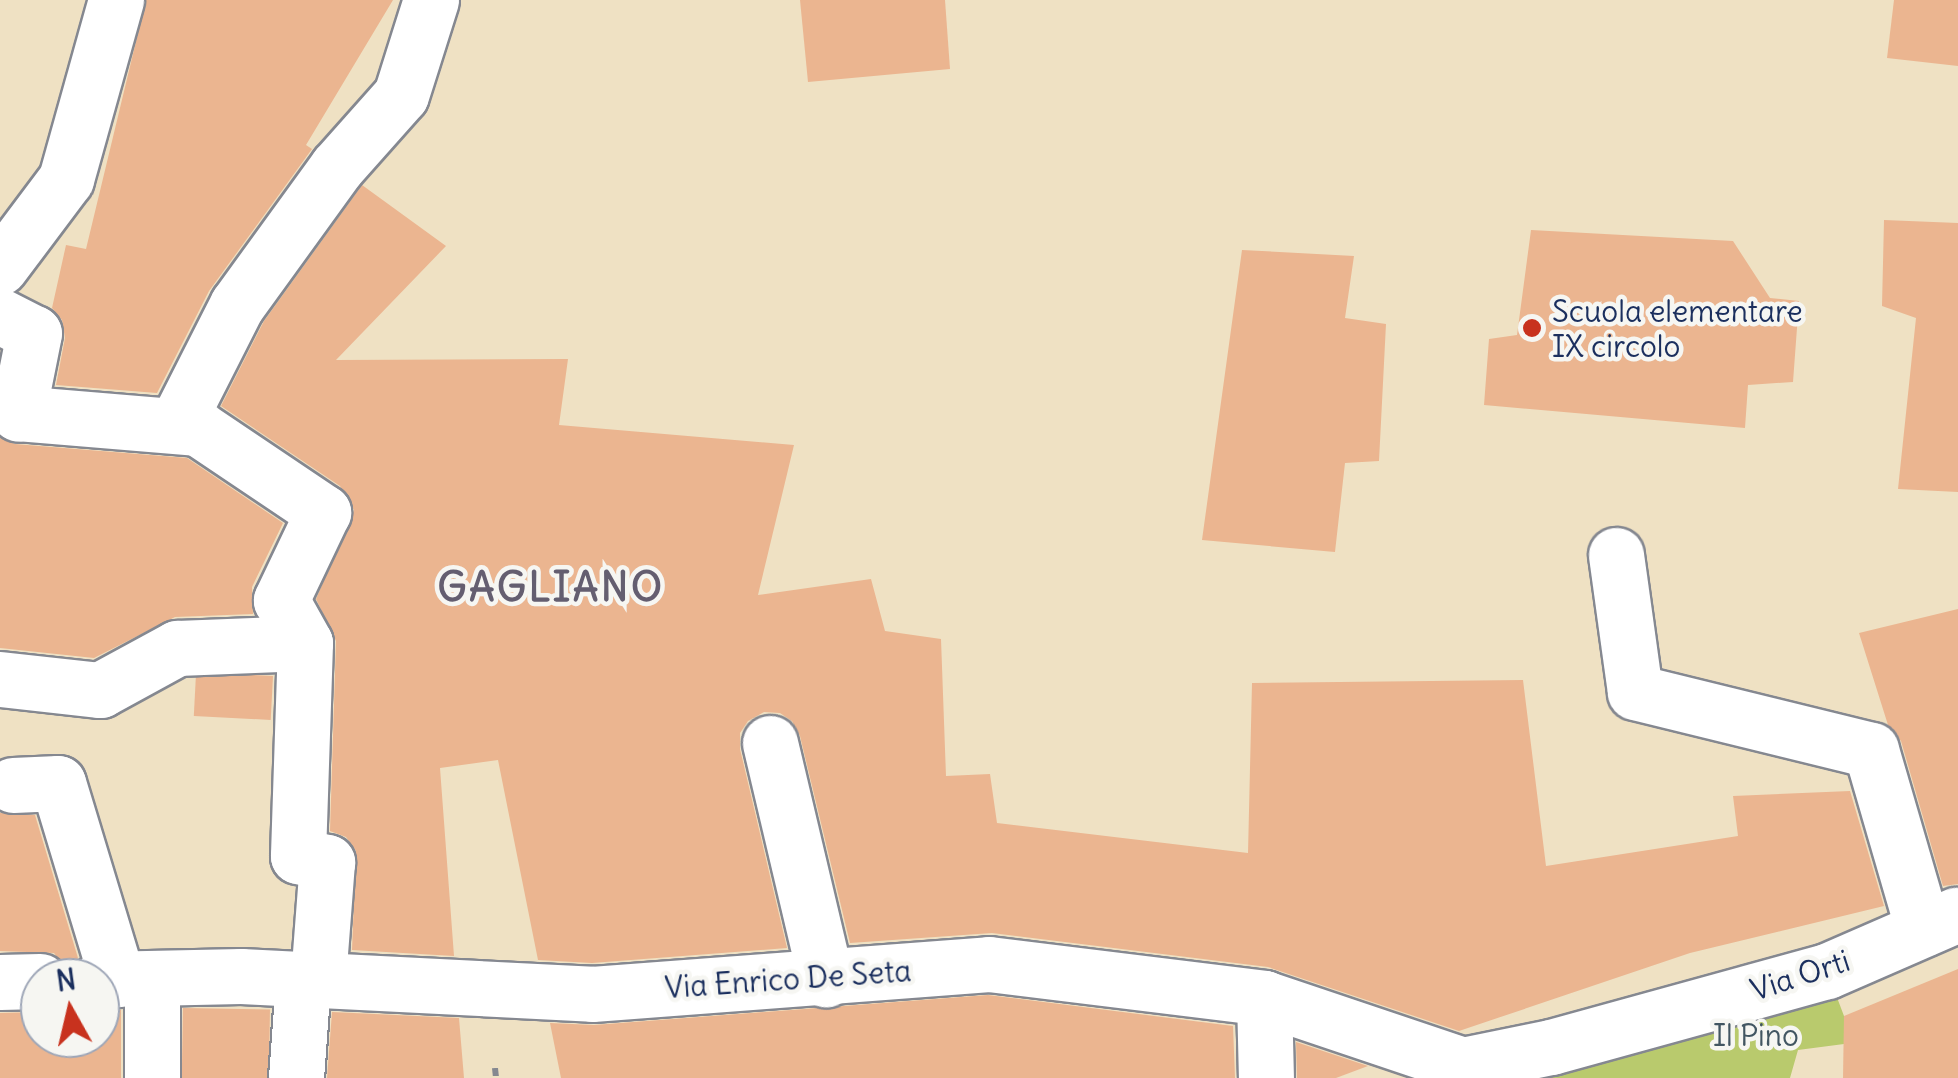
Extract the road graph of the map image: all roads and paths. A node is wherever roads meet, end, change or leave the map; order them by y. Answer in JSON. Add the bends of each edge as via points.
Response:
{"nodes":[{"id":1,"x":116,"y":0,"type":"edge"},
{"id":2,"x":431,"y":0,"type":"edge"},
{"id":3,"x":0,"y":267,"type":"edge"},
{"id":4,"x":0,"y":316,"type":"edge"},
{"id":5,"x":176,"y":425,"type":"junction"},
{"id":6,"x":1616,"y":555,"type":"dead end"},
{"id":7,"x":305,"y":642,"type":"junction"},
{"id":8,"x":0,"y":648,"type":"edge"},
{"id":9,"x":0,"y":676,"type":"edge"},
{"id":10,"x":770,"y":743,"type":"dead end"},
{"id":11,"x":12,"y":785,"type":"dead end"},
{"id":12,"x":1941,"y":922,"type":"edge"},
{"id":13,"x":123,"y":979,"type":"edge"},
{"id":14,"x":826,"y":979,"type":"junction"},
{"id":15,"x":311,"y":981,"type":"junction"},
{"id":16,"x":1264,"y":998,"type":"junction"},
{"id":17,"x":496,"y":1068,"type":"dead end"},
{"id":18,"x":1472,"y":1072,"type":"edge"},
{"id":19,"x":152,"y":1078,"type":"edge"},
{"id":20,"x":296,"y":1078,"type":"edge"},
{"id":21,"x":496,"y":1078,"type":"edge"},
{"id":22,"x":1266,"y":1078,"type":"edge"}],
"edges":[{"from":1,"to":3,"type":"street","via":[[66,179]]},
{"from":2,"to":5,"type":"street","via":[[401,94],[337,167],[237,305]]},
{"from":4,"to":5,"type":"street","via":[[34,334],[18,414]]},
{"from":5,"to":7,"type":"street","via":[[198,428],[323,512],[281,600]]},
{"from":6,"to":12,"type":"street","via":[[1636,692],[1871,750]]},
{"from":7,"to":9,"type":"street","via":[[176,648],[100,690]]},
{"from":7,"to":15,"type":"street","via":[[298,856],[327,862]]},
{"from":8,"to":9,"type":"street"},
{"from":10,"to":14,"type":"street"},
{"from":11,"to":13,"type":"street","via":[[58,783]]},
{"from":12,"to":18,"type":"street","name":"Via Orti","via":[[1827,971]]},
{"from":13,"to":15,"type":"street","name":"Via Enrico De Seta"},
{"from":13,"to":19,"type":"street"},
{"from":14,"to":15,"type":"street","name":"Via Enrico De Seta","via":[[592,994]]},
{"from":14,"to":16,"type":"street","name":"Via Enrico De Seta","via":[[989,964]]},
{"from":15,"to":20,"type":"street"},
{"from":16,"to":18,"type":"street","name":"Via Enrico De Seta"},
{"from":16,"to":22,"type":"street"},
{"from":17,"to":21,"type":"path"}]}
